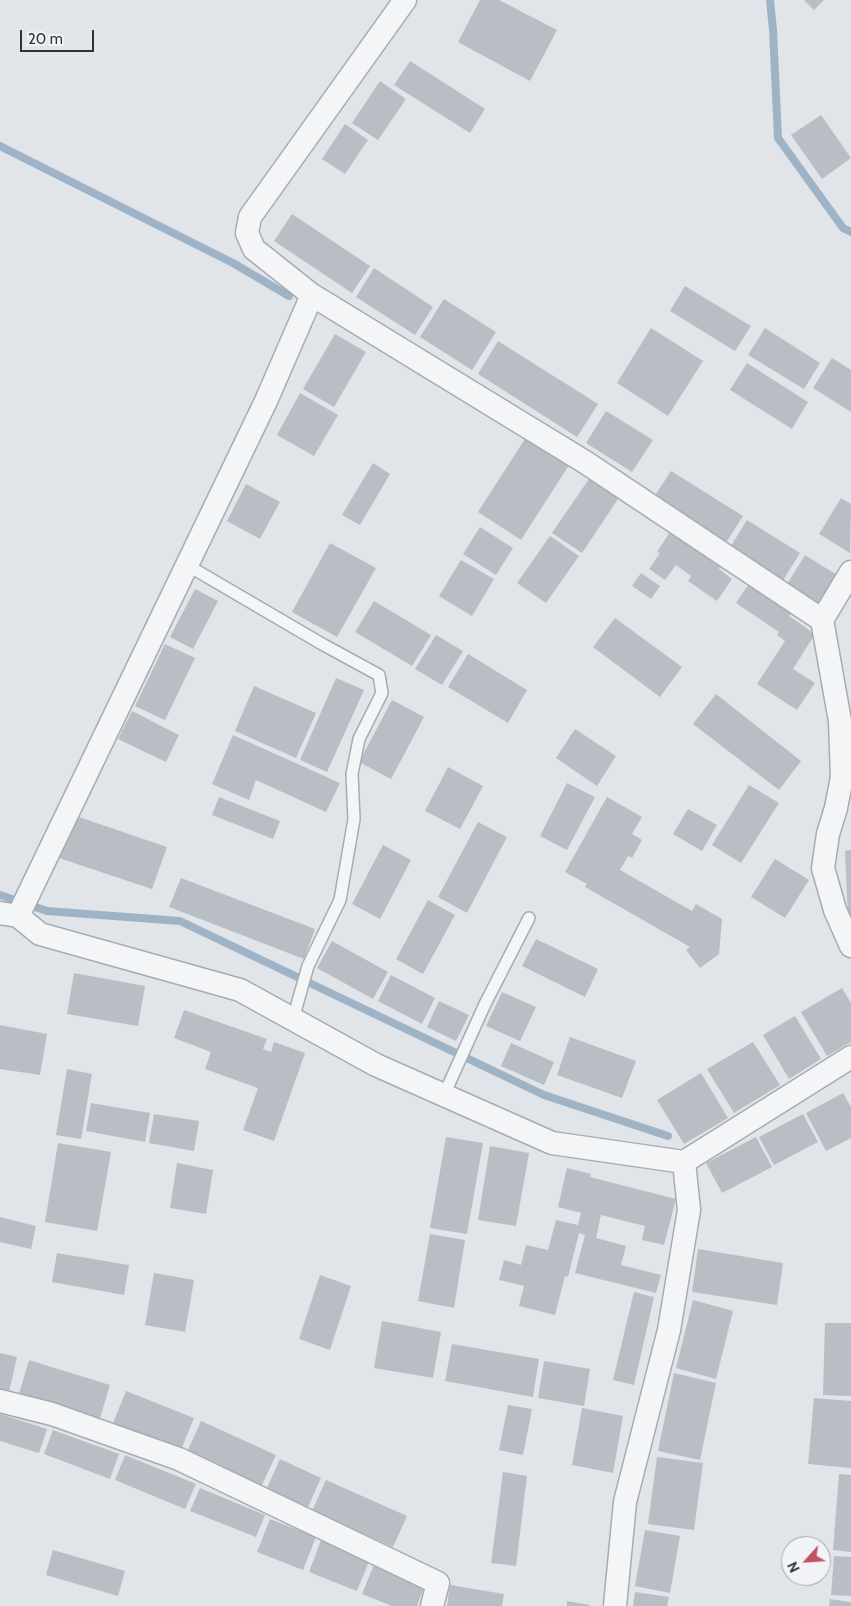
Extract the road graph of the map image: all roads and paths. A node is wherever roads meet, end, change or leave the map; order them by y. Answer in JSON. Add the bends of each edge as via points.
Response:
{"nodes":[{"id":1,"x":405,"y":0,"type":"edge"},
{"id":2,"x":312,"y":295,"type":"junction"},
{"id":3,"x":188,"y":565,"type":"junction"},
{"id":4,"x":851,"y":572,"type":"edge"},
{"id":5,"x":822,"y":620,"type":"junction"},
{"id":6,"x":9,"y":915,"type":"edge"},
{"id":7,"x":529,"y":918,"type":"dead end"},
{"id":8,"x":851,"y":946,"type":"edge"},
{"id":9,"x":293,"y":1019,"type":"junction"},
{"id":10,"x":851,"y":1057,"type":"edge"},
{"id":11,"x":444,"y":1095,"type":"junction"},
{"id":12,"x":684,"y":1162,"type":"junction"},
{"id":13,"x":0,"y":1401,"type":"edge"},
{"id":14,"x":432,"y":1606,"type":"edge"},
{"id":15,"x":615,"y":1606,"type":"edge"}],
"edges":[{"from":1,"to":2,"type":"street","via":[[250,217],[247,233],[254,248]]},
{"from":2,"to":3,"type":"street"},
{"from":2,"to":5,"type":"street","via":[[585,462]]},
{"from":3,"to":6,"type":"street","via":[[29,894]]},
{"from":3,"to":9,"type":"lane","via":[[379,675],[382,693],[359,739],[352,774],[354,819],[340,900],[308,966]]},
{"from":4,"to":5,"type":"street"},
{"from":5,"to":8,"type":"street","via":[[840,721],[842,777],[823,868],[834,910]]},
{"from":6,"to":9,"type":"street","via":[[40,934],[240,990]]},
{"from":7,"to":11,"type":"lane"},
{"from":9,"to":11,"type":"street","via":[[376,1065]]},
{"from":10,"to":12,"type":"street"},
{"from":11,"to":12,"type":"street","via":[[552,1143]]},
{"from":12,"to":15,"type":"street","via":[[689,1210],[669,1330],[625,1502]]},
{"from":13,"to":14,"type":"street","via":[[52,1414],[179,1460],[232,1485],[438,1583]]}]}
